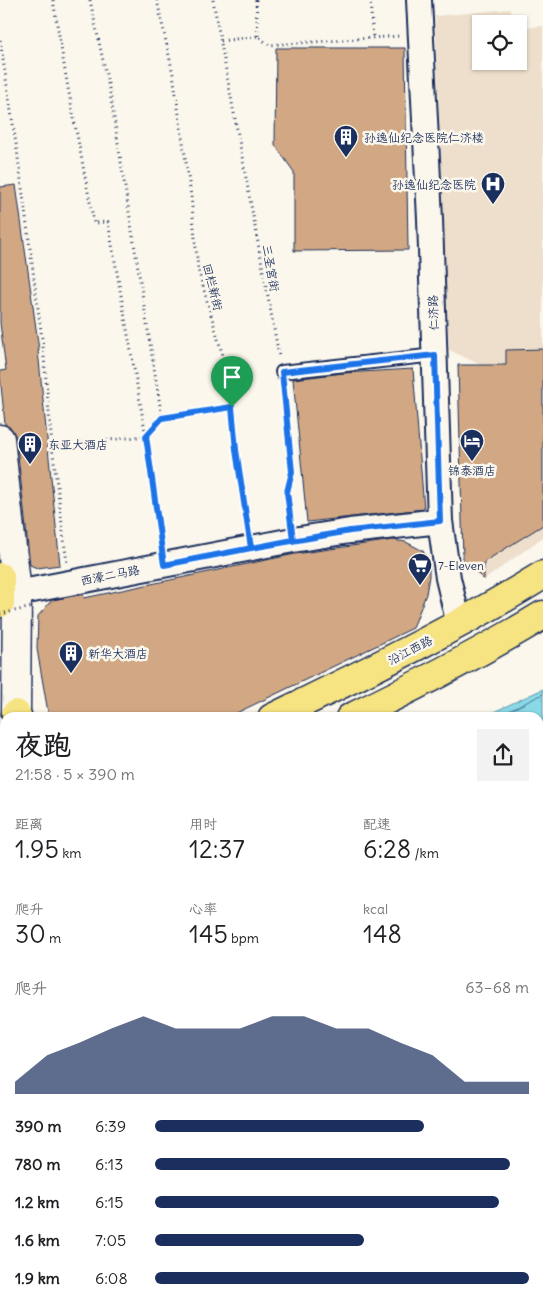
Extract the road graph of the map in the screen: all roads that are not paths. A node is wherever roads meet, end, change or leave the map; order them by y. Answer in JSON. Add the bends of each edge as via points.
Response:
{"nodes":[{"id":1,"x":419,"y":0,"type":"edge"},
{"id":2,"x":435,"y":355,"type":"junction"},
{"id":3,"x":282,"y":372,"type":"road end"},
{"id":4,"x":0,"y":439,"type":"edge"},
{"id":5,"x":440,"y":521,"type":"junction"},
{"id":6,"x":543,"y":575,"type":"edge"},
{"id":7,"x":12,"y":595,"type":"edge"},
{"id":8,"x":543,"y":615,"type":"edge"},
{"id":9,"x":459,"y":624,"type":"junction"},
{"id":10,"x":0,"y":692,"type":"edge"},
{"id":11,"x":14,"y":712,"type":"edge"},
{"id":12,"x":17,"y":712,"type":"edge"},
{"id":13,"x":284,"y":712,"type":"edge"},
{"id":14,"x":362,"y":712,"type":"edge"}],
"edges":[{"from":1,"to":2,"type":"street","name":"仁济路"},
{"from":2,"to":3,"type":"lane"},
{"from":2,"to":5,"type":"street","name":"仁济路"},
{"from":4,"to":7,"type":"main road"},
{"from":5,"to":7,"type":"street","name":"西濠二马路","via":[[293,540]]},
{"from":5,"to":9,"type":"street","name":"仁济路"},
{"from":6,"to":9,"type":"main road","name":"沿江西路"},
{"from":7,"to":12,"type":"main road"},
{"from":8,"to":14,"type":"main road","via":[[469,658]]},
{"from":9,"to":13,"type":"main road","name":"沿江西路"},
{"from":10,"to":11,"type":"main road"}]}
